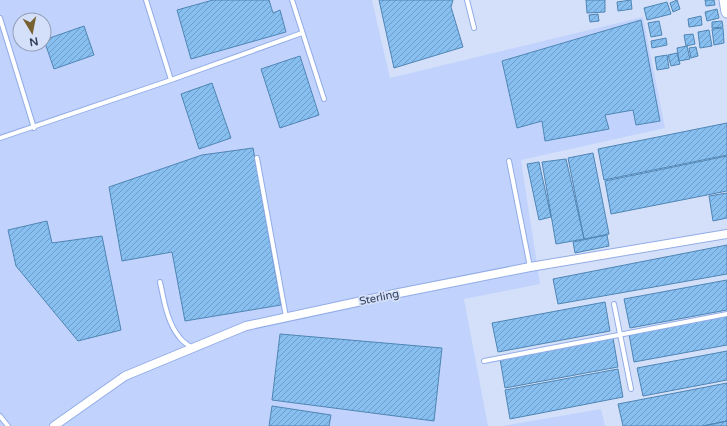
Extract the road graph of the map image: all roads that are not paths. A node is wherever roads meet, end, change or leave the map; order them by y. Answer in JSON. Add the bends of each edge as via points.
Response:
{"nodes":[{"id":1,"x":146,"y":0,"type":"edge"},
{"id":2,"x":292,"y":0,"type":"edge"},
{"id":3,"x":468,"y":0,"type":"edge"},
{"id":4,"x":726,"y":0,"type":"edge"},
{"id":5,"x":727,"y":12,"type":"edge"},
{"id":6,"x":0,"y":18,"type":"edge"},
{"id":7,"x":474,"y":28,"type":"dead end"},
{"id":8,"x":302,"y":33,"type":"junction"},
{"id":9,"x":171,"y":80,"type":"junction"},
{"id":10,"x":324,"y":99,"type":"dead end"},
{"id":11,"x":34,"y":128,"type":"junction"},
{"id":12,"x":0,"y":138,"type":"edge"},
{"id":13,"x":257,"y":158,"type":"dead end"},
{"id":14,"x":509,"y":161,"type":"dead end"},
{"id":15,"x":727,"y":234,"type":"edge"},
{"id":16,"x":530,"y":267,"type":"junction"},
{"id":17,"x":160,"y":282,"type":"dead end"},
{"id":18,"x":614,"y":304,"type":"dead end"},
{"id":19,"x":727,"y":314,"type":"edge"},
{"id":20,"x":286,"y":317,"type":"junction"},
{"id":21,"x":620,"y":334,"type":"junction"},
{"id":22,"x":193,"y":348,"type":"junction"},
{"id":23,"x":484,"y":361,"type":"dead end"},
{"id":24,"x":631,"y":389,"type":"dead end"},
{"id":25,"x":0,"y":416,"type":"edge"},
{"id":26,"x":8,"y":426,"type":"edge"},
{"id":27,"x":54,"y":426,"type":"edge"}],
"edges":[{"from":1,"to":9,"type":"lane"},
{"from":2,"to":8,"type":"lane"},
{"from":3,"to":7,"type":"lane"},
{"from":4,"to":5,"type":"main road"},
{"from":6,"to":11,"type":"lane"},
{"from":8,"to":9,"type":"lane"},
{"from":8,"to":10,"type":"lane"},
{"from":9,"to":11,"type":"lane"},
{"from":11,"to":12,"type":"lane"},
{"from":13,"to":20,"type":"lane"},
{"from":14,"to":16,"type":"lane"},
{"from":15,"to":16,"type":"street","name":"Sterling"},
{"from":16,"to":20,"type":"street","name":"Sterling"},
{"from":17,"to":22,"type":"lane","via":[[166,309],[175,331]]},
{"from":18,"to":21,"type":"lane"},
{"from":19,"to":21,"type":"lane"},
{"from":20,"to":22,"type":"street","name":"Sterling","via":[[246,326]]},
{"from":21,"to":23,"type":"lane"},
{"from":21,"to":24,"type":"lane"},
{"from":22,"to":27,"type":"street","name":"Sterling","via":[[125,376]]},
{"from":25,"to":26,"type":"lane"}]}
